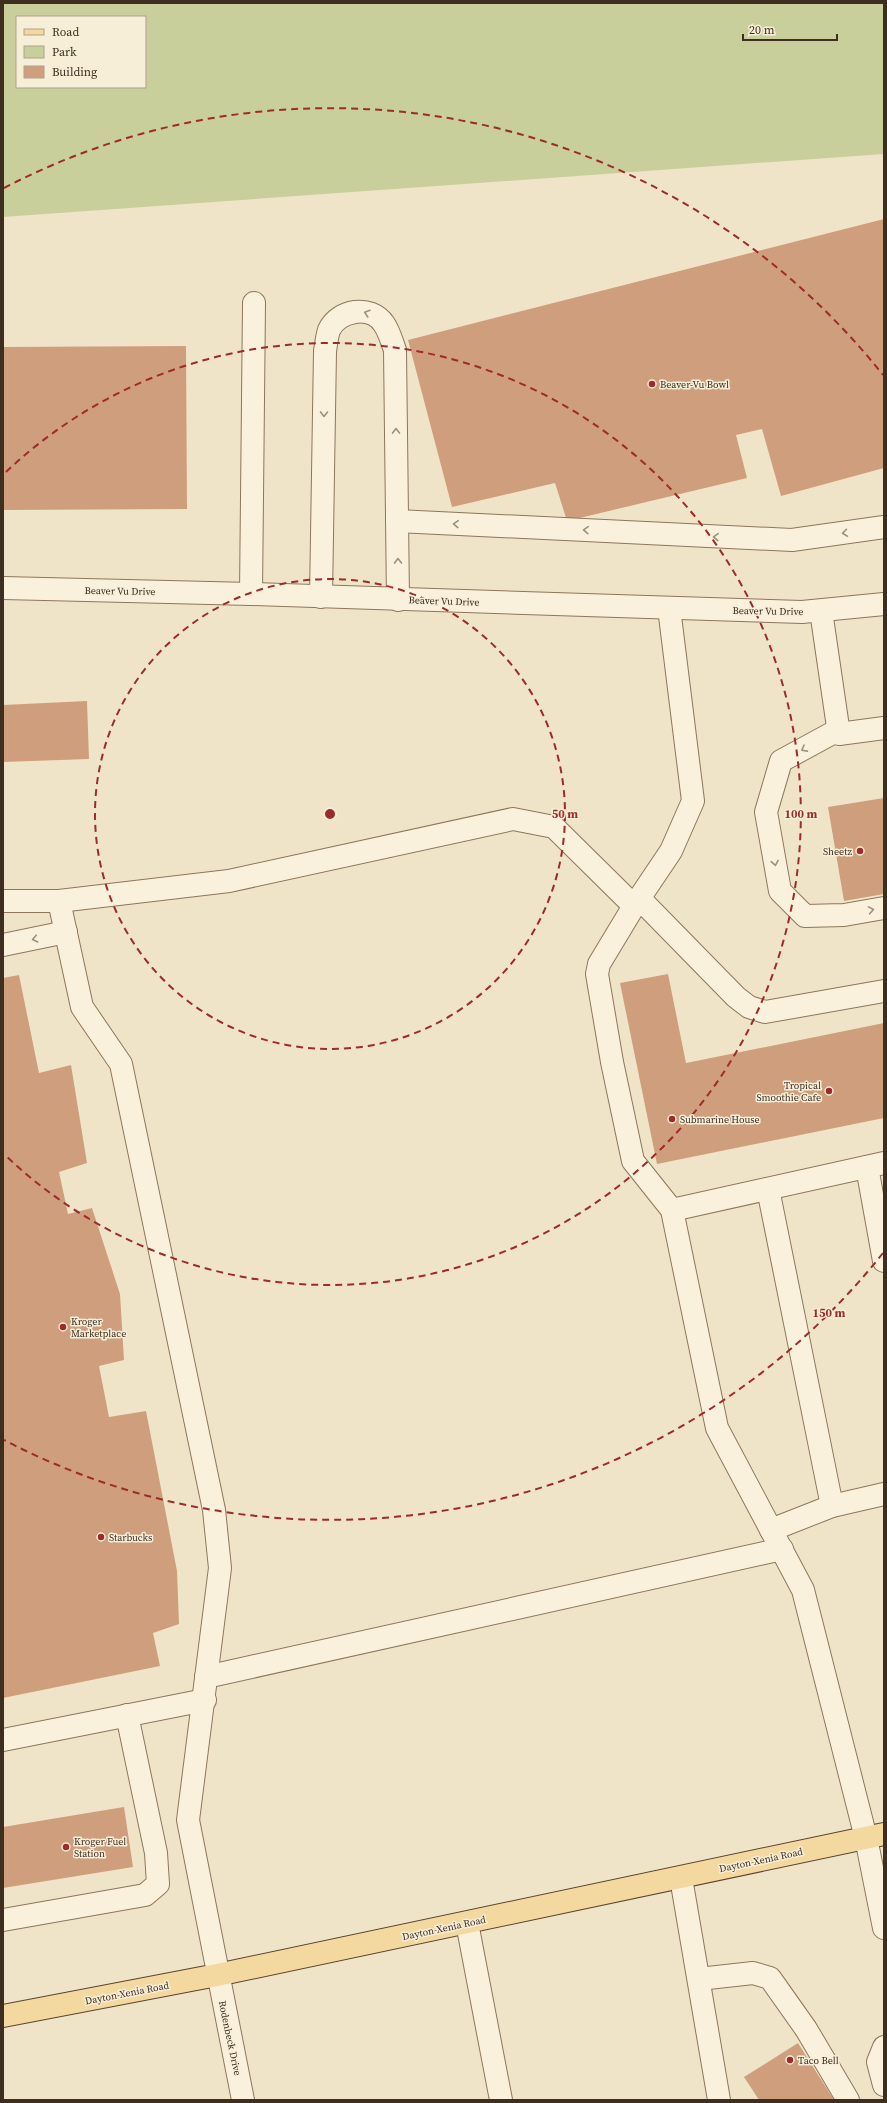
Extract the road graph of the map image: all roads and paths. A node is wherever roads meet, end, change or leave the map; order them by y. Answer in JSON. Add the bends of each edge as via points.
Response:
{"nodes":[{"id":1,"x":254,"y":303,"type":"dead end"},
{"id":2,"x":397,"y":521,"type":"junction"},
{"id":3,"x":884,"y":527,"type":"edge"},
{"id":4,"x":3,"y":588,"type":"edge"},
{"id":5,"x":251,"y":594,"type":"junction"},
{"id":6,"x":321,"y":597,"type":"junction"},
{"id":7,"x":398,"y":600,"type":"junction"},
{"id":8,"x":884,"y":604,"type":"edge"},
{"id":9,"x":669,"y":608,"type":"junction"},
{"id":10,"x":821,"y":611,"type":"junction"},
{"id":11,"x":884,"y":728,"type":"edge"},
{"id":12,"x":838,"y":730,"type":"junction"},
{"id":13,"x":59,"y":901,"type":"junction"},
{"id":14,"x":3,"y":902,"type":"edge"},
{"id":15,"x":637,"y":902,"type":"junction"},
{"id":16,"x":884,"y":908,"type":"edge"},
{"id":17,"x":66,"y":932,"type":"junction"},
{"id":18,"x":3,"y":945,"type":"edge"},
{"id":19,"x":884,"y":992,"type":"edge"},
{"id":20,"x":876,"y":1165,"type":"edge"},
{"id":21,"x":768,"y":1189,"type":"junction"},
{"id":22,"x":672,"y":1210,"type":"junction"},
{"id":23,"x":884,"y":1261,"type":"edge"},
{"id":24,"x":884,"y":1494,"type":"edge"},
{"id":25,"x":832,"y":1506,"type":"junction"},
{"id":26,"x":771,"y":1530,"type":"junction"},
{"id":27,"x":782,"y":1549,"type":"junction"},
{"id":28,"x":206,"y":1676,"type":"junction"},
{"id":29,"x":205,"y":1700,"type":"junction"},
{"id":30,"x":127,"y":1715,"type":"junction"},
{"id":31,"x":3,"y":1740,"type":"edge"},
{"id":32,"x":875,"y":1836,"type":"edge"},
{"id":33,"x":681,"y":1878,"type":"junction"},
{"id":34,"x":3,"y":1920,"type":"edge"},
{"id":35,"x":467,"y":1923,"type":"junction"},
{"id":36,"x":884,"y":1928,"type":"edge"},
{"id":37,"x":217,"y":1975,"type":"junction"},
{"id":38,"x":699,"y":1979,"type":"junction"},
{"id":39,"x":3,"y":2016,"type":"edge"},
{"id":40,"x":884,"y":2046,"type":"edge"},
{"id":41,"x":884,"y":2084,"type":"edge"},
{"id":42,"x":243,"y":2100,"type":"edge"},
{"id":43,"x":501,"y":2100,"type":"edge"},
{"id":44,"x":719,"y":2100,"type":"edge"},
{"id":45,"x":848,"y":2100,"type":"edge"}],
"edges":[{"from":1,"to":5,"type":"street"},
{"from":3,"to":2,"type":"street","one_way":true,"via":[[792,540]]},
{"from":2,"to":6,"type":"street","one_way":true,"via":[[395,350],[384,323],[369,313],[357,311],[341,316],[330,330],[325,352]]},
{"from":7,"to":2,"type":"street","one_way":true},
{"from":4,"to":5,"type":"street","name":"Beaver Vu Drive"},
{"from":5,"to":6,"type":"street","name":"Beaver Vu Drive"},
{"from":6,"to":7,"type":"street","name":"Beaver Vu Drive"},
{"from":7,"to":9,"type":"street","name":"Beaver Vu Drive"},
{"from":8,"to":10,"type":"street","name":"Beaver Vu Drive"},
{"from":9,"to":10,"type":"street","name":"Beaver Vu Drive"},
{"from":9,"to":15,"type":"street","via":[[693,801],[671,851]]},
{"from":10,"to":12,"type":"street"},
{"from":11,"to":12,"type":"street","via":[[839,734]]},
{"from":12,"to":16,"type":"street","one_way":true,"via":[[781,761],[766,812],[780,891],[805,916],[844,915]]},
{"from":13,"to":14,"type":"street"},
{"from":13,"to":15,"type":"street","via":[[229,881],[513,819],[554,827]]},
{"from":13,"to":17,"type":"street","name":"Rodenbeck Drive"},
{"from":15,"to":19,"type":"street","via":[[749,1007],[765,1012],[784,1010]]},
{"from":15,"to":22,"type":"street","via":[[599,964],[597,974],[633,1161]]},
{"from":17,"to":18,"type":"street","one_way":true},
{"from":17,"to":28,"type":"street","name":"Rodenbeck Drive","via":[[82,1007],[121,1064],[214,1510],[220,1568]]},
{"from":20,"to":21,"type":"street"},
{"from":20,"to":23,"type":"street"},
{"from":21,"to":22,"type":"street"},
{"from":21,"to":25,"type":"street"},
{"from":22,"to":26,"type":"street","via":[[717,1428]]},
{"from":24,"to":25,"type":"street"},
{"from":25,"to":26,"type":"street"},
{"from":26,"to":27,"type":"street"},
{"from":27,"to":28,"type":"street"},
{"from":27,"to":32,"type":"street","via":[[803,1590]]},
{"from":28,"to":29,"type":"street","name":"Rodenbeck Drive"},
{"from":29,"to":30,"type":"street"},
{"from":29,"to":37,"type":"street","name":"Rodenbeck Drive","via":[[188,1820]]},
{"from":30,"to":31,"type":"street"},
{"from":30,"to":34,"type":"street","via":[[156,1853],[158,1884],[145,1895]]},
{"from":32,"to":33,"type":"main road","name":"Dayton-Xenia Road"},
{"from":32,"to":36,"type":"street"},
{"from":33,"to":35,"type":"main road","name":"Dayton-Xenia Road"},
{"from":33,"to":38,"type":"street"},
{"from":35,"to":37,"type":"main road","name":"Dayton-Xenia Road"},
{"from":35,"to":43,"type":"street"},
{"from":37,"to":39,"type":"main road","name":"Dayton-Xenia Road"},
{"from":37,"to":42,"type":"street","name":"Rodenbeck Drive"},
{"from":38,"to":44,"type":"street"},
{"from":38,"to":45,"type":"street","via":[[753,1973],[770,1978],[806,2029]]},
{"from":40,"to":41,"type":"street","via":[[878,2062]]}]}
